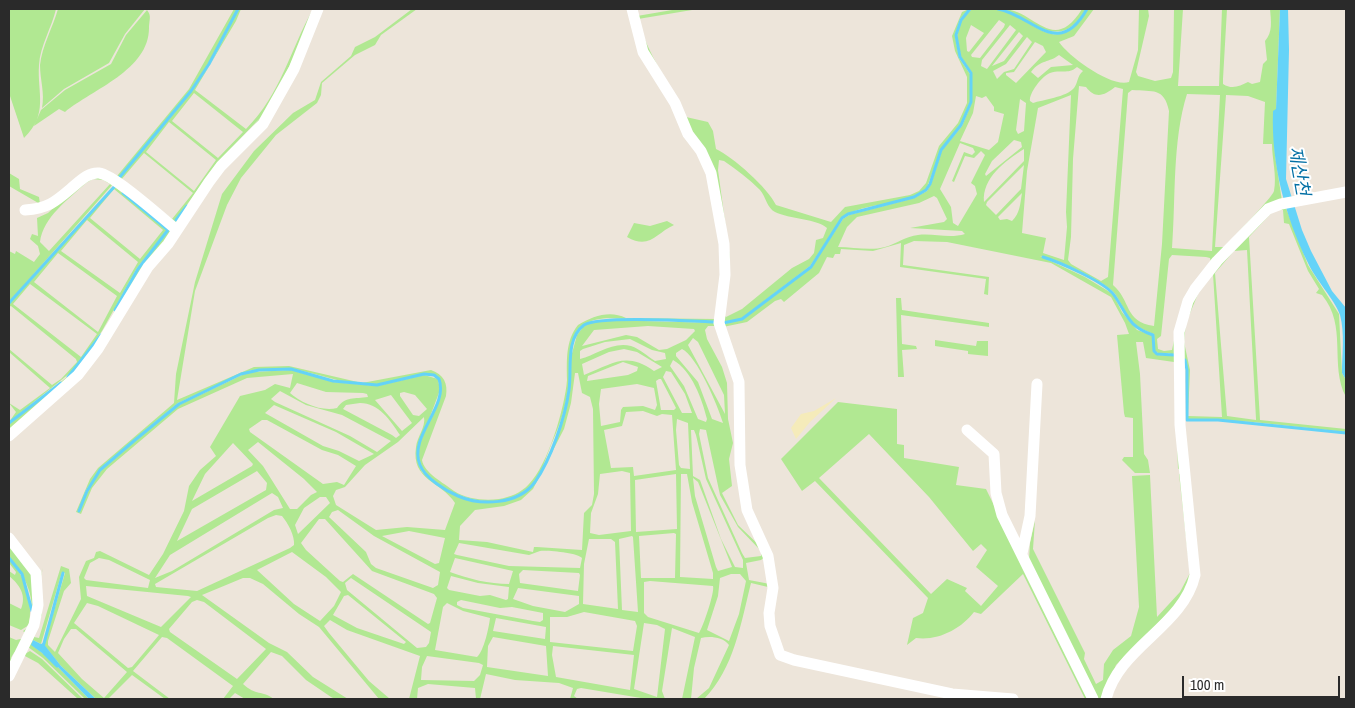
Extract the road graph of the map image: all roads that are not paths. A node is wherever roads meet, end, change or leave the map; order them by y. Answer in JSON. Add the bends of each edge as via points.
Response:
{"nodes":[{"id":1,"x":318,"y":9,"type":"edge"},
{"id":2,"x":632,"y":9,"type":"edge"},
{"id":3,"x":1346,"y":192,"type":"edge"},
{"id":4,"x":25,"y":210,"type":"dead end"},
{"id":5,"x":177,"y":230,"type":"junction"},
{"id":6,"x":1037,"y":384,"type":"dead end"},
{"id":7,"x":967,"y":430,"type":"dead end"},
{"id":8,"x":9,"y":436,"type":"edge"},
{"id":9,"x":9,"y":538,"type":"edge"},
{"id":10,"x":1022,"y":553,"type":"junction"},
{"id":11,"x":9,"y":676,"type":"edge"},
{"id":12,"x":1013,"y":699,"type":"edge"},
{"id":13,"x":1093,"y":699,"type":"edge"},
{"id":14,"x":1106,"y":699,"type":"edge"}],
"edges":[{"from":1,"to":5,"type":"street","via":[[298,62],[268,116],[221,166]]},
{"from":2,"to":12,"type":"street","via":[[644,52],[675,103],[688,134],[705,157],[711,173],[724,244],[725,275],[719,324],[739,382],[740,465],[748,510],[768,556],[773,588],[770,626],[780,655],[952,694]]},
{"from":3,"to":14,"type":"street","via":[[1268,209],[1213,265],[1188,302],[1179,332],[1180,425],[1195,575],[1190,589],[1173,614],[1120,669]]},
{"from":4,"to":5,"type":"street","via":[[41,209],[55,203],[82,180],[98,173],[112,178]]},
{"from":5,"to":8,"type":"street","via":[[148,267],[98,349],[78,375]]},
{"from":6,"to":10,"type":"street","via":[[1030,516]]},
{"from":7,"to":10,"type":"street","via":[[994,454],[996,493],[1002,515]]},
{"from":9,"to":11,"type":"street","via":[[36,573],[38,605],[34,625]]},
{"from":10,"to":13,"type":"street"}]}
